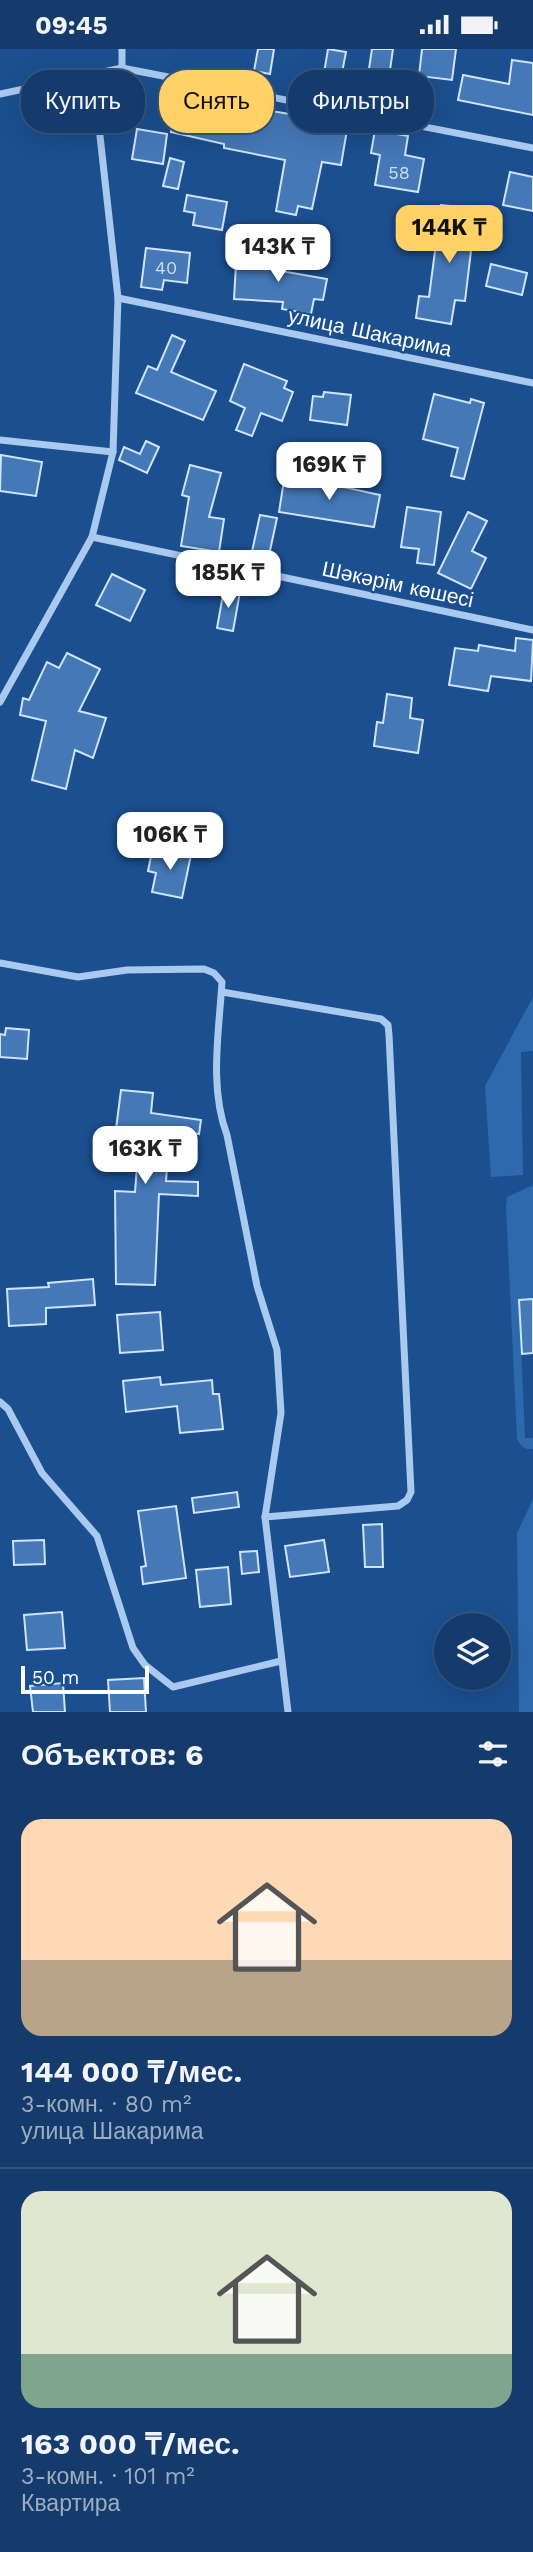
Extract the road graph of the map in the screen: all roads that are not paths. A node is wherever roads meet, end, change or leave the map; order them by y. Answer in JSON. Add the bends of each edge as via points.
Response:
{"nodes":[{"id":1,"x":122,"y":49,"type":"edge"},
{"id":2,"x":122,"y":68,"type":"junction"},
{"id":3,"x":110,"y":70,"type":"edge"},
{"id":4,"x":21,"y":89,"type":"edge"},
{"id":5,"x":0,"y":94,"type":"edge"},
{"id":6,"x":100,"y":133,"type":"edge"},
{"id":7,"x":533,"y":148,"type":"edge"},
{"id":8,"x":118,"y":298,"type":"junction"},
{"id":9,"x":533,"y":383,"type":"edge"},
{"id":10,"x":0,"y":440,"type":"edge"},
{"id":11,"x":113,"y":451,"type":"junction"},
{"id":12,"x":92,"y":537,"type":"junction"},
{"id":13,"x":533,"y":630,"type":"edge"},
{"id":14,"x":0,"y":702,"type":"edge"},
{"id":15,"x":0,"y":963,"type":"edge"},
{"id":16,"x":222,"y":992,"type":"junction"},
{"id":17,"x":0,"y":1402,"type":"edge"},
{"id":18,"x":265,"y":1517,"type":"junction"},
{"id":19,"x":281,"y":1661,"type":"junction"},
{"id":20,"x":288,"y":1712,"type":"edge"}],
"edges":[{"from":1,"to":2,"type":"street"},
{"from":2,"to":3,"type":"street"},
{"from":2,"to":7,"type":"street"},
{"from":4,"to":5,"type":"street"},
{"from":6,"to":8,"type":"street"},
{"from":8,"to":9,"type":"street","name":"улица Шакарима"},
{"from":8,"to":11,"type":"street"},
{"from":10,"to":11,"type":"street"},
{"from":11,"to":12,"type":"street"},
{"from":12,"to":13,"type":"street","name":"Шәкәрім көшесі"},
{"from":12,"to":14,"type":"street"},
{"from":15,"to":16,"type":"street","via":[[78,977],[127,970],[204,969],[222,982]]},
{"from":16,"to":18,"type":"street","via":[[216,1085],[220,1117],[257,1286],[277,1350],[281,1413]]},
{"from":16,"to":18,"type":"street","via":[[381,1019],[388,1025],[389,1035],[411,1492],[398,1506]]},
{"from":17,"to":19,"type":"street","via":[[42,1473],[97,1536],[133,1649],[145,1665],[173,1687]]},
{"from":18,"to":19,"type":"street"},
{"from":19,"to":20,"type":"street"}]}
